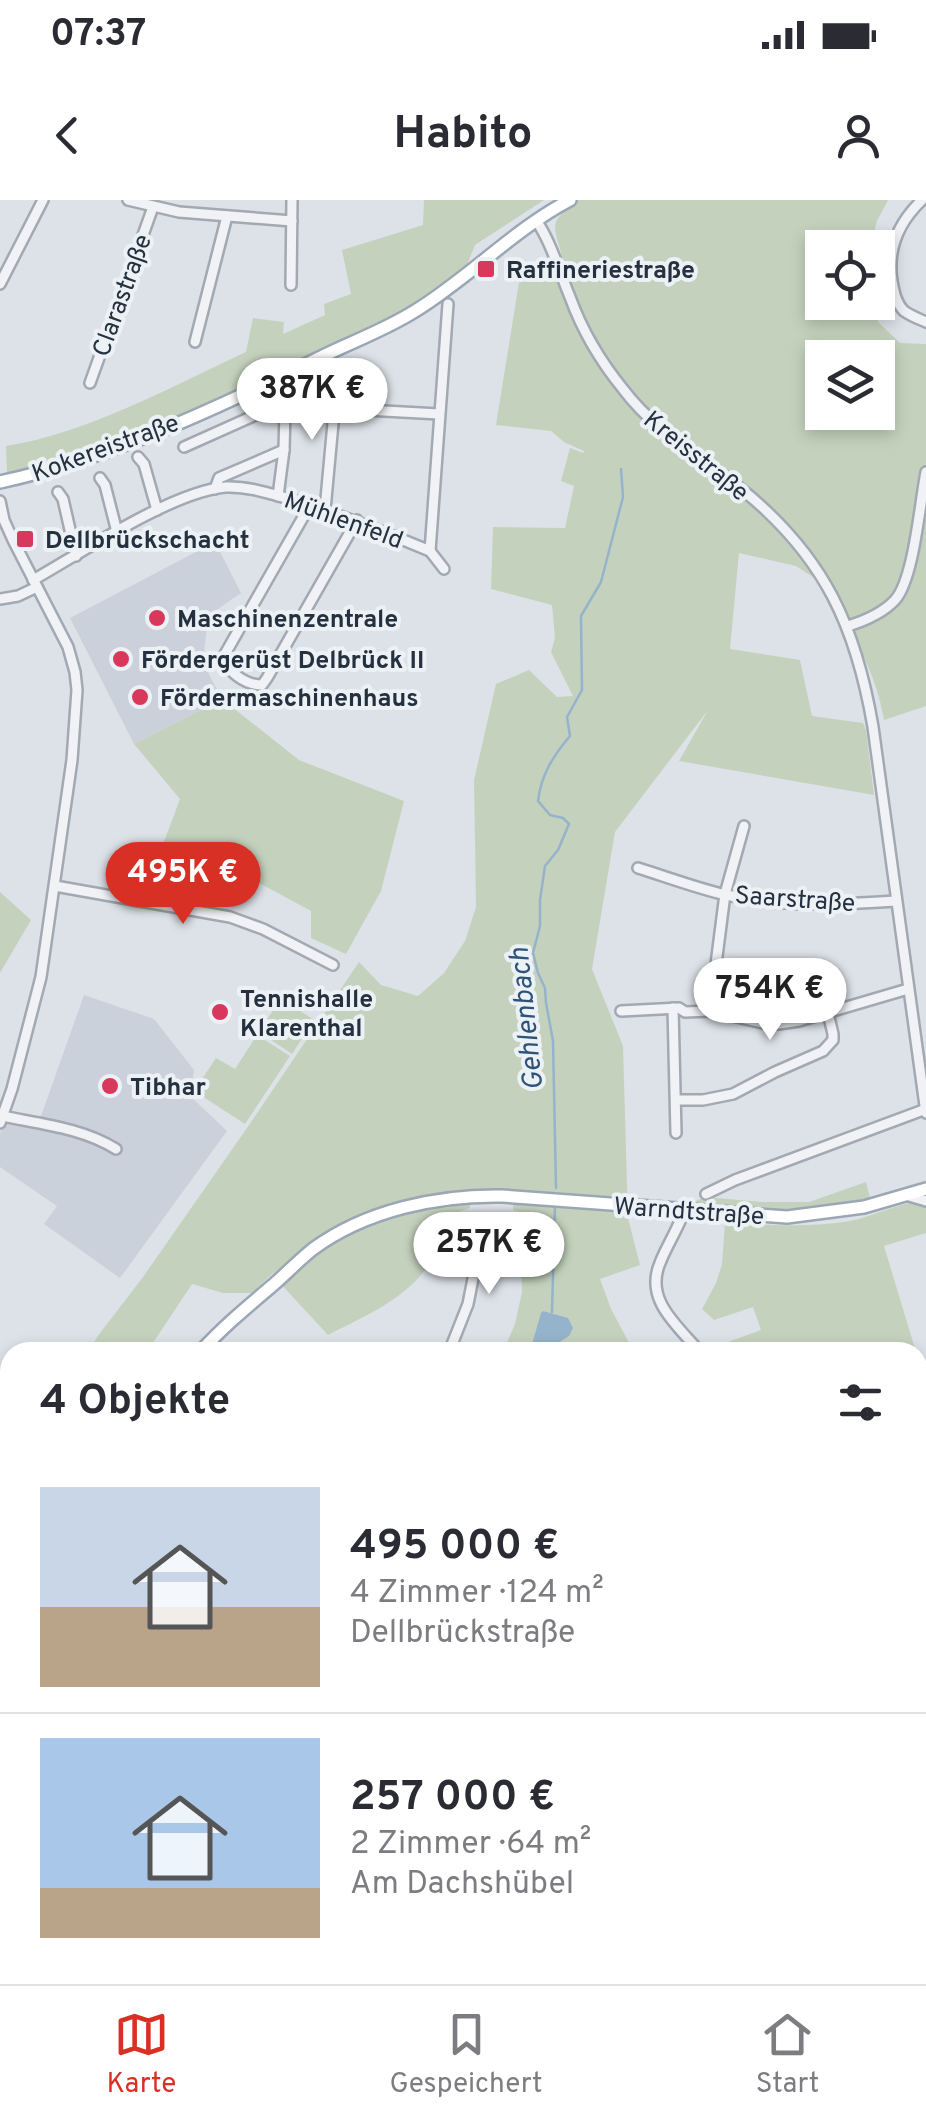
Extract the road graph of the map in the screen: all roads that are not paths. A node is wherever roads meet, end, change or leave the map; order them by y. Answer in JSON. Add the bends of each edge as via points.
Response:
{"nodes":[{"id":1,"x":44,"y":200,"type":"edge"},
{"id":2,"x":128,"y":200,"type":"edge"},
{"id":3,"x":292,"y":200,"type":"edge"},
{"id":4,"x":570,"y":200,"type":"edge"},
{"id":5,"x":922,"y":200,"type":"edge"},
{"id":6,"x":153,"y":207,"type":"junction"},
{"id":7,"x":227,"y":216,"type":"junction"},
{"id":8,"x":536,"y":220,"type":"junction"},
{"id":9,"x":292,"y":221,"type":"junction"},
{"id":10,"x":0,"y":284,"type":"edge"},
{"id":11,"x":291,"y":285,"type":"dead end"},
{"id":12,"x":448,"y":304,"type":"dead end"},
{"id":13,"x":926,"y":322,"type":"edge"},
{"id":14,"x":194,"y":342,"type":"dead end"},
{"id":15,"x":337,"y":380,"type":"dead end"},
{"id":16,"x":90,"y":383,"type":"dead end"},
{"id":17,"x":366,"y":414,"type":"dead end"},
{"id":18,"x":439,"y":414,"type":"junction"},
{"id":19,"x":184,"y":446,"type":"dead end"},
{"id":20,"x":284,"y":450,"type":"junction"},
{"id":21,"x":138,"y":456,"type":"dead end"},
{"id":22,"x":926,"y":472,"type":"edge"},
{"id":23,"x":100,"y":478,"type":"dead end"},
{"id":24,"x":0,"y":482,"type":"edge"},
{"id":25,"x":214,"y":488,"type":"junction"},
{"id":26,"x":58,"y":492,"type":"dead end"},
{"id":27,"x":278,"y":496,"type":"junction"},
{"id":28,"x":0,"y":501,"type":"edge"},
{"id":29,"x":310,"y":505,"type":"junction"},
{"id":30,"x":157,"y":510,"type":"junction"},
{"id":31,"x":325,"y":510,"type":"junction"},
{"id":32,"x":357,"y":520,"type":"junction"},
{"id":33,"x":117,"y":532,"type":"junction"},
{"id":34,"x":430,"y":551,"type":"junction"},
{"id":35,"x":76,"y":556,"type":"junction"},
{"id":36,"x":444,"y":570,"type":"dead end"},
{"id":37,"x":35,"y":584,"type":"junction"},
{"id":38,"x":0,"y":598,"type":"edge"},
{"id":39,"x":848,"y":626,"type":"junction"},
{"id":40,"x":744,"y":826,"type":"dead end"},
{"id":41,"x":638,"y":868,"type":"dead end"},
{"id":42,"x":55,"y":886,"type":"junction"},
{"id":43,"x":725,"y":894,"type":"junction"},
{"id":44,"x":896,"y":902,"type":"junction"},
{"id":45,"x":333,"y":965,"type":"dead end"},
{"id":46,"x":908,"y":989,"type":"junction"},
{"id":47,"x":673,"y":1008,"type":"junction"},
{"id":48,"x":621,"y":1011,"type":"dead end"},
{"id":49,"x":710,"y":1011,"type":"junction"},
{"id":50,"x":828,"y":1013,"type":"junction"},
{"id":51,"x":676,"y":1100,"type":"junction"},
{"id":52,"x":926,"y":1110,"type":"edge"},
{"id":53,"x":1,"y":1119,"type":"edge"},
{"id":54,"x":676,"y":1133,"type":"dead end"},
{"id":55,"x":116,"y":1150,"type":"dead end"},
{"id":56,"x":926,"y":1189,"type":"edge"},
{"id":57,"x":706,"y":1194,"type":"dead end"},
{"id":58,"x":906,"y":1196,"type":"junction"},
{"id":59,"x":926,"y":1201,"type":"edge"},
{"id":60,"x":684,"y":1211,"type":"junction"},
{"id":61,"x":484,"y":1228,"type":"dead end"},
{"id":62,"x":209,"y":1342,"type":"edge"},
{"id":63,"x":453,"y":1342,"type":"edge"},
{"id":64,"x":692,"y":1342,"type":"edge"}],
"edges":[{"from":1,"to":10,"type":"street"},
{"from":2,"to":6,"type":"street"},
{"from":3,"to":9,"type":"street"},
{"from":4,"to":8,"type":"main road","name":"Kokereistraße"},
{"from":5,"to":13,"type":"street","via":[[896,235],[891,272],[901,307]]},
{"from":6,"to":7,"type":"street"},
{"from":6,"to":16,"type":"street","name":"Clarastraße"},
{"from":7,"to":9,"type":"street"},
{"from":7,"to":14,"type":"street"},
{"from":8,"to":24,"type":"main road","name":"Kokereistraße","via":[[402,319],[141,438]]},
{"from":8,"to":39,"type":"street","name":"Kreisstraße","via":[[578,317],[624,391],[664,433],[744,491],[793,538]]},
{"from":9,"to":11,"type":"street"},
{"from":12,"to":18,"type":"street","name":"Mühlenfeld"},
{"from":15,"to":31,"type":"street"},
{"from":17,"to":18,"type":"street"},
{"from":18,"to":34,"type":"street","name":"Mühlenfeld"},
{"from":19,"to":20,"type":"street","via":[[280,404]]},
{"from":20,"to":25,"type":"street","via":[[219,478]]},
{"from":20,"to":27,"type":"street"},
{"from":21,"to":30,"type":"street"},
{"from":22,"to":39,"type":"street","via":[[898,598]]},
{"from":23,"to":33,"type":"street"},
{"from":25,"to":27,"type":"street","name":"Mühlenfeld"},
{"from":25,"to":30,"type":"street","name":"Mühlenfeld"},
{"from":26,"to":35,"type":"street"},
{"from":27,"to":29,"type":"street","name":"Mühlenfeld"},
{"from":28,"to":37,"type":"street"},
{"from":29,"to":31,"type":"street","name":"Mühlenfeld"},
{"from":29,"to":32,"type":"street","via":[[225,654],[230,669],[258,686]]},
{"from":30,"to":33,"type":"street","name":"Mühlenfeld"},
{"from":31,"to":32,"type":"street","name":"Mühlenfeld"},
{"from":32,"to":34,"type":"street","name":"Mühlenfeld"},
{"from":33,"to":35,"type":"street","name":"Mühlenfeld"},
{"from":34,"to":36,"type":"street"},
{"from":35,"to":37,"type":"street","name":"Mühlenfeld"},
{"from":37,"to":38,"type":"street","name":"Mühlenfeld"},
{"from":37,"to":42,"type":"street","via":[[68,647],[76,680]]},
{"from":39,"to":44,"type":"street","name":"Kreisstraße","via":[[867,691]]},
{"from":40,"to":43,"type":"street"},
{"from":41,"to":43,"type":"street","name":"Saarstraße"},
{"from":42,"to":45,"type":"street","via":[[230,917]]},
{"from":42,"to":53,"type":"street","via":[[41,977]]},
{"from":43,"to":44,"type":"street","name":"Saarstraße","via":[[790,903]]},
{"from":43,"to":49,"type":"street"},
{"from":44,"to":46,"type":"street","name":"Kreisstraße"},
{"from":46,"to":50,"type":"street"},
{"from":46,"to":52,"type":"street","name":"Kreisstraße"},
{"from":47,"to":48,"type":"street"},
{"from":47,"to":49,"type":"street"},
{"from":47,"to":51,"type":"street"},
{"from":49,"to":50,"type":"street","via":[[779,1024]]},
{"from":50,"to":51,"type":"street","via":[[834,1034],[824,1051],[732,1094]]},
{"from":51,"to":54,"type":"street"},
{"from":52,"to":57,"type":"street"},
{"from":53,"to":55,"type":"street","via":[[94,1137]]},
{"from":56,"to":58,"type":"main road","name":"Warndtstraße"},
{"from":58,"to":59,"type":"street"},
{"from":58,"to":60,"type":"main road","name":"Warndtstraße","via":[[787,1217]]},
{"from":60,"to":62,"type":"main road","name":"Warndtstraße","via":[[484,1196],[389,1212],[312,1250]]},
{"from":60,"to":64,"type":"street","via":[[654,1286],[662,1307]]},
{"from":61,"to":63,"type":"street"}]}
